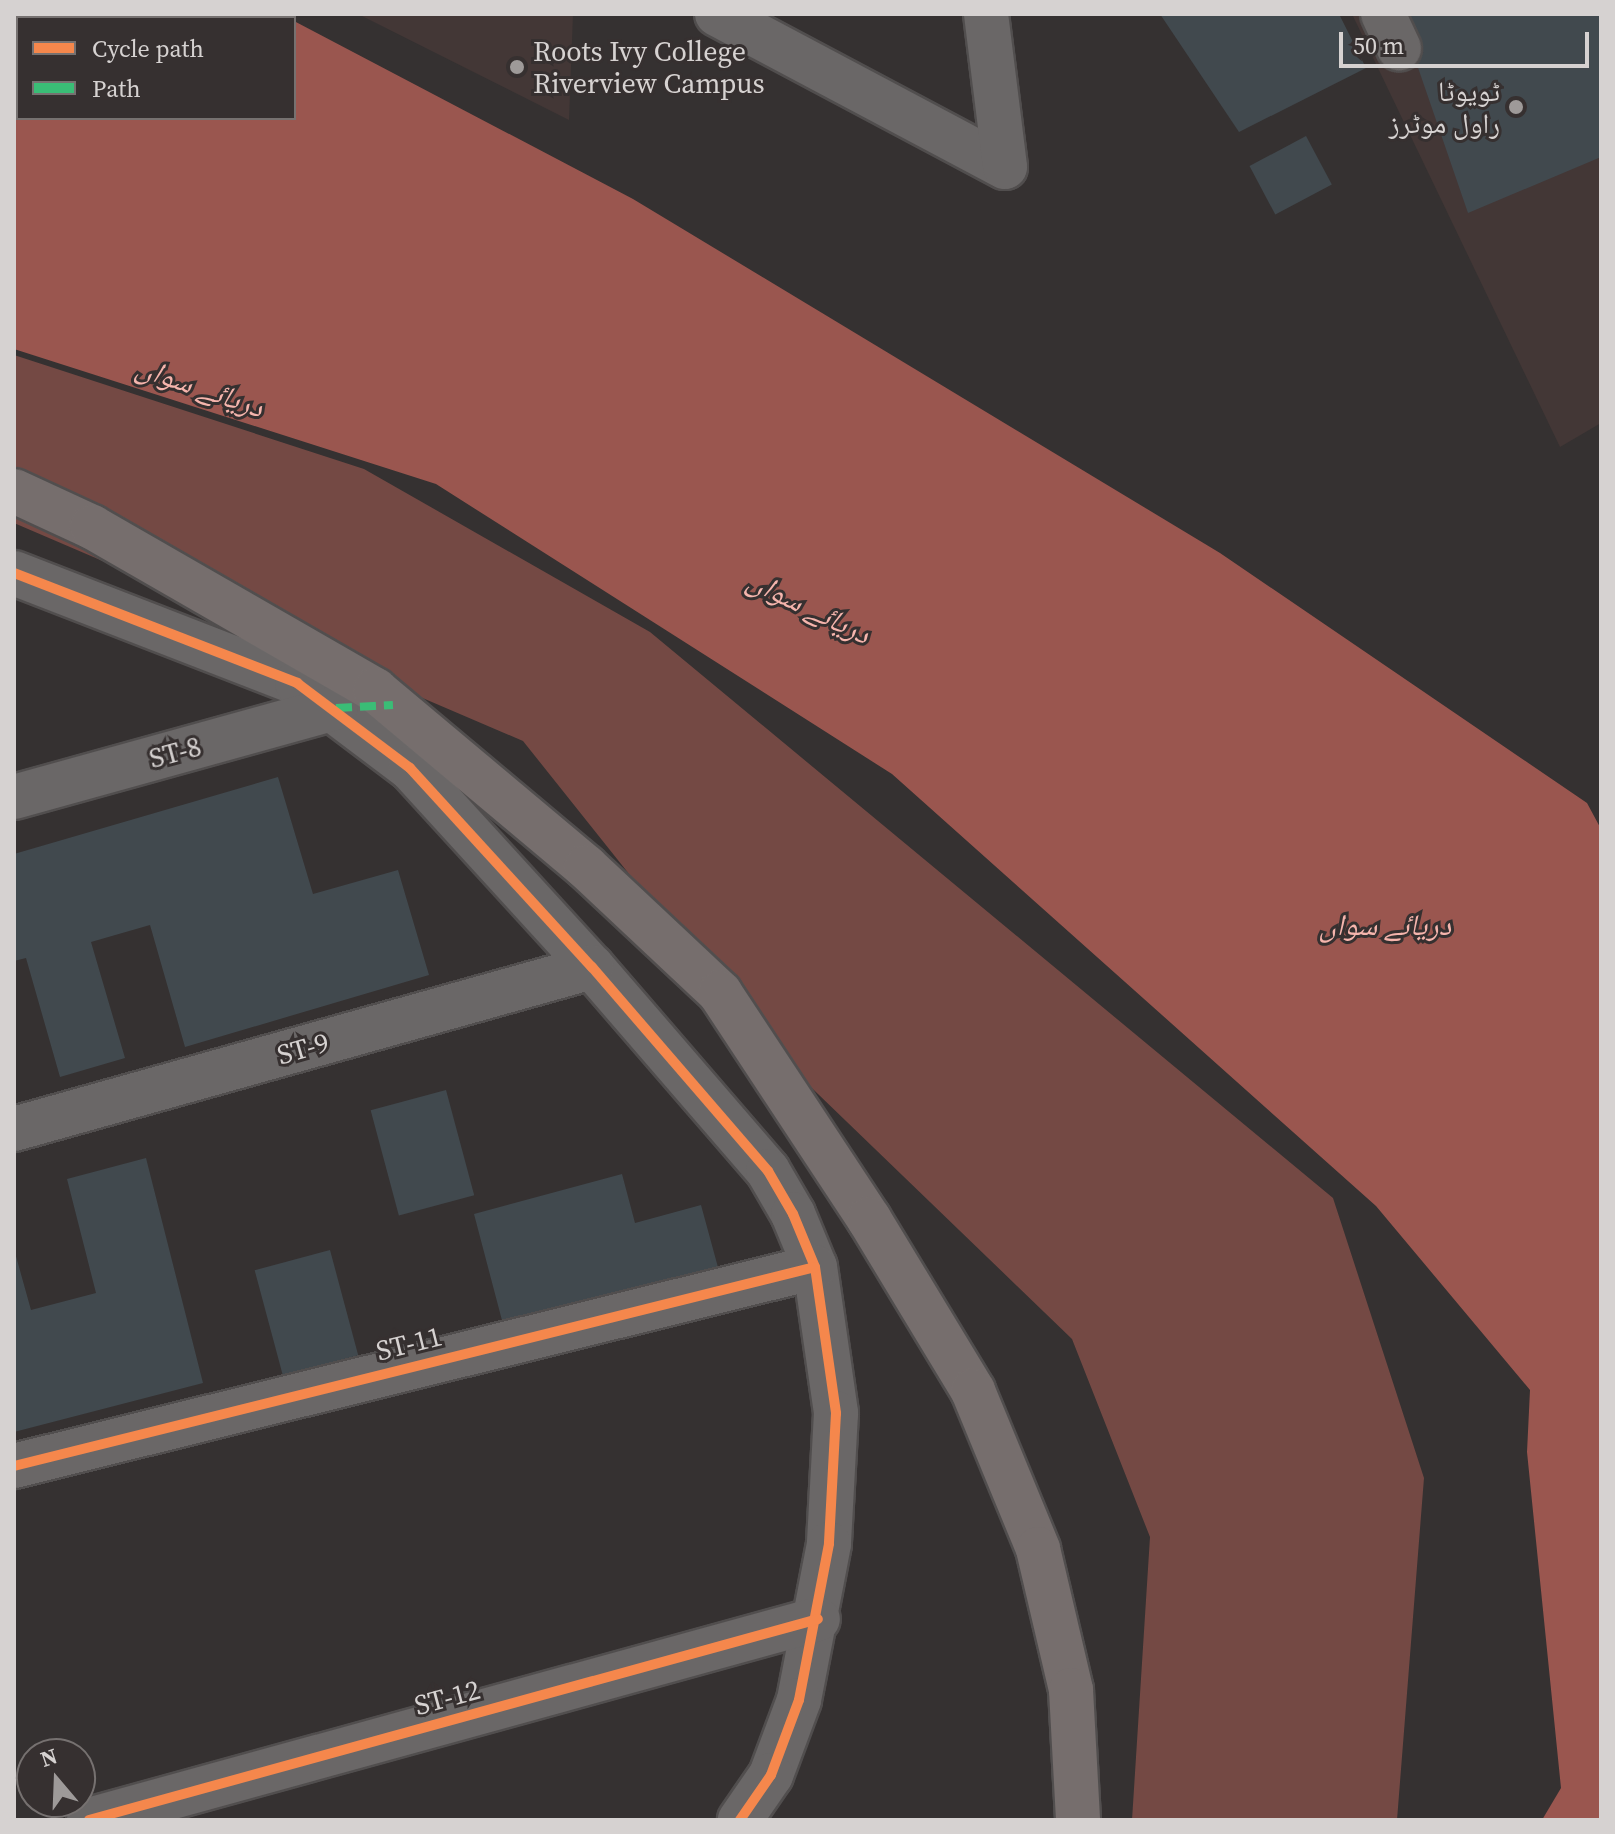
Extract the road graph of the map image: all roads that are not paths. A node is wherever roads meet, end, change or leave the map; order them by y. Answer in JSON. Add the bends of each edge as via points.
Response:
{"nodes":[{"id":1,"x":717,"y":14,"type":"edge"},
{"id":2,"x":986,"y":14,"type":"edge"},
{"id":3,"x":14,"y":491,"type":"edge"},
{"id":4,"x":14,"y":573,"type":"edge"},
{"id":5,"x":336,"y":708,"type":"junction"},
{"id":6,"x":14,"y":797,"type":"edge"},
{"id":7,"x":592,"y":967,"type":"junction"},
{"id":8,"x":14,"y":1129,"type":"edge"},
{"id":9,"x":815,"y":1267,"type":"junction"},
{"id":10,"x":14,"y":1466,"type":"edge"},
{"id":11,"x":818,"y":1619,"type":"junction"},
{"id":12,"x":89,"y":1820,"type":"edge"},
{"id":13,"x":740,"y":1820,"type":"edge"},
{"id":14,"x":1078,"y":1820,"type":"edge"}],
"edges":[{"from":1,"to":2,"type":"street","via":[[1005,167]]},
{"from":3,"to":14,"type":"main road","via":[[92,527],[375,690],[586,867],[720,993],[869,1219],[973,1391],[1038,1549],[1071,1690]]},
{"from":4,"to":5,"type":"street","via":[[297,683]]},
{"from":5,"to":6,"type":"street","name":"ST-8"},
{"from":5,"to":7,"type":"street","via":[[410,768]]},
{"from":7,"to":8,"type":"street","name":"ST-9"},
{"from":7,"to":9,"type":"street","via":[[768,1171]]},
{"from":9,"to":10,"type":"street","name":"ST-11"},
{"from":9,"to":11,"type":"street","via":[[836,1413],[829,1544]]},
{"from":11,"to":12,"type":"street","name":"ST-12"},
{"from":11,"to":13,"type":"street","via":[[799,1700],[771,1775]]}]}
